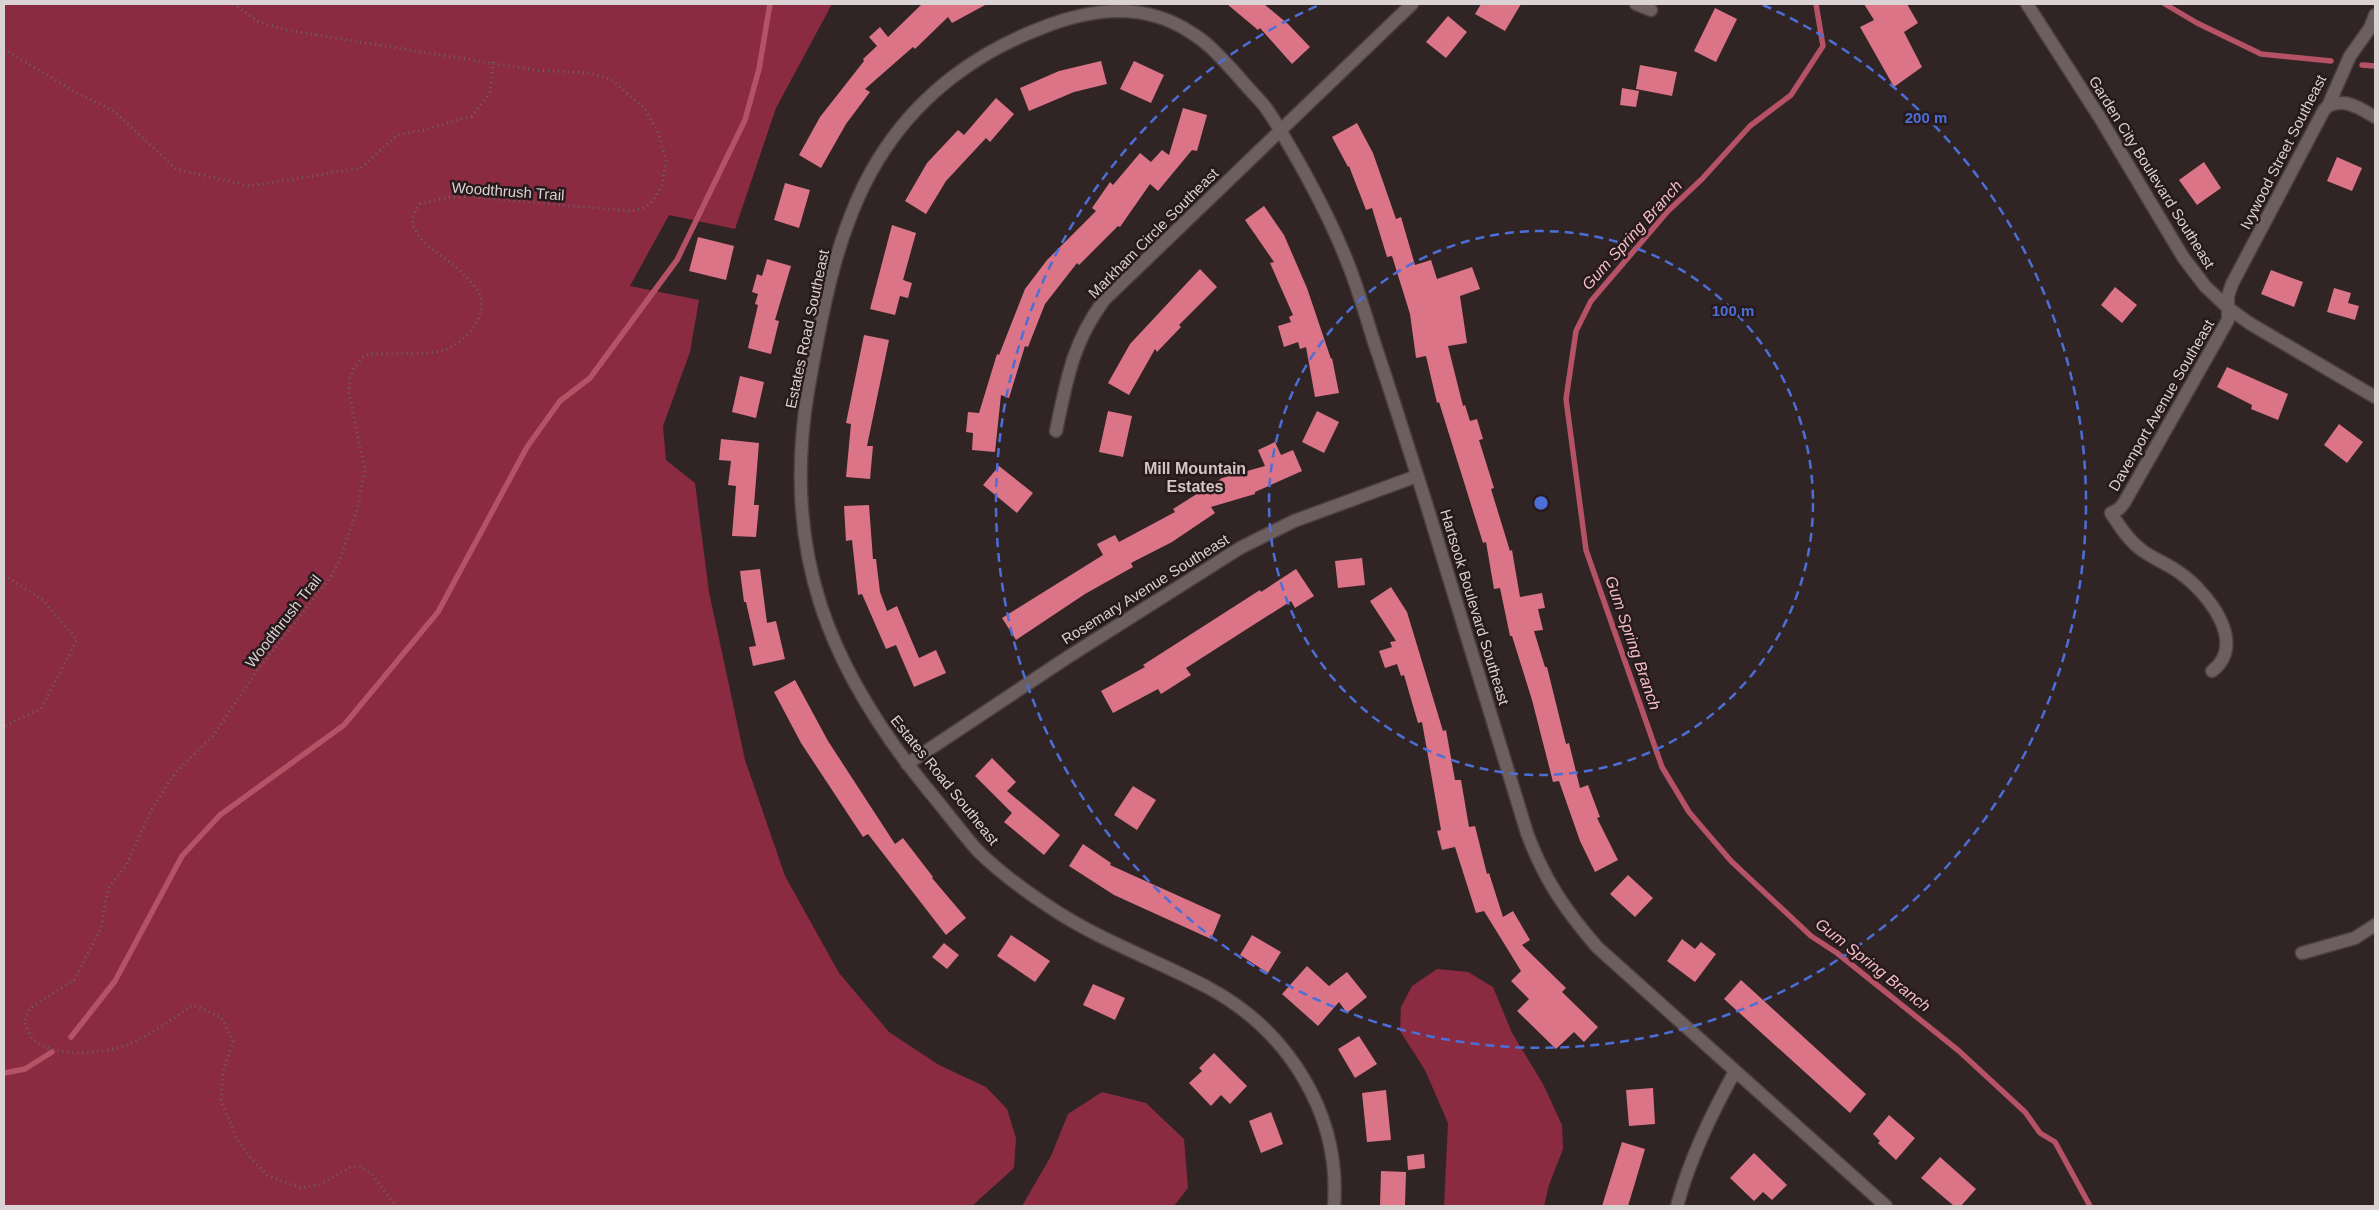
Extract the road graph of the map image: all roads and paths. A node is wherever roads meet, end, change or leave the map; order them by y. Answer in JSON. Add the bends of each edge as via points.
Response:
{"nodes":[{"id":1,"x":233,"y":4,"type":"edge"},
{"id":2,"x":1412,"y":4,"type":"edge"},
{"id":3,"x":1636,"y":4,"type":"edge"},
{"id":4,"x":2027,"y":4,"type":"edge"},
{"id":5,"x":1651,"y":10,"type":"dead end"},
{"id":6,"x":2375,"y":15,"type":"edge"},
{"id":7,"x":2373,"y":29,"type":"edge"},
{"id":8,"x":4,"y":49,"type":"edge"},
{"id":9,"x":493,"y":62,"type":"junction"},
{"id":10,"x":2328,"y":106,"type":"junction"},
{"id":11,"x":2375,"y":117,"type":"edge"},
{"id":12,"x":1280,"y":131,"type":"junction"},
{"id":13,"x":2227,"y":307,"type":"junction"},
{"id":14,"x":2375,"y":397,"type":"edge"},
{"id":15,"x":1056,"y":431,"type":"dead end"},
{"id":16,"x":1417,"y":476,"type":"junction"},
{"id":17,"x":4,"y":574,"type":"edge"},
{"id":18,"x":2212,"y":671,"type":"dead end"},
{"id":19,"x":4,"y":726,"type":"edge"},
{"id":20,"x":907,"y":764,"type":"junction"},
{"id":21,"x":2375,"y":925,"type":"edge"},
{"id":22,"x":2302,"y":953,"type":"dead end"},
{"id":23,"x":1735,"y":1071,"type":"junction"},
{"id":24,"x":396,"y":1206,"type":"edge"},
{"id":25,"x":1334,"y":1206,"type":"edge"},
{"id":26,"x":1677,"y":1206,"type":"edge"},
{"id":27,"x":1886,"y":1206,"type":"edge"}],
"edges":[{"from":1,"to":9,"type":"path","name":"Woodthrush Trail","via":[[259,22],[286,30]]},
{"from":2,"to":12,"type":"street"},
{"from":3,"to":5,"type":"street"},
{"from":4,"to":13,"type":"street","name":"Garden City Boulevard Southeast","via":[[2183,257],[2205,286]]},
{"from":6,"to":7,"type":"street","name":"Ivywood Street Southeast"},
{"from":7,"to":10,"type":"street","name":"Ivywood Street Southeast","via":[[2350,56]]},
{"from":8,"to":9,"type":"path","via":[[76,93],[114,111],[176,169],[250,186],[361,168],[397,135],[472,116],[490,92]]},
{"from":9,"to":24,"type":"path","name":"Woodthrush Trail","via":[[534,70],[588,73],[611,79],[645,109],[659,134],[666,161],[662,186],[652,202],[631,211],[474,197],[449,197],[420,204],[412,221],[416,232],[433,251],[463,274],[480,294],[477,322],[457,344],[440,351],[371,354],[363,357],[354,368],[349,393],[365,470],[357,510],[340,560],[318,596],[256,672],[213,736],[175,773],[126,866],[108,888],[101,928],[74,980],[30,1008],[24,1022],[33,1038],[55,1051],[88,1053],[126,1045],[193,1005],[221,1017],[233,1041],[223,1072],[221,1101],[237,1139],[248,1155],[268,1176],[301,1188],[319,1185],[351,1167],[361,1167],[372,1174]]},
{"from":10,"to":11,"type":"street","via":[[2347,102]]},
{"from":10,"to":13,"type":"street","name":"Ivywood Street Southeast","via":[[2232,284]]},
{"from":12,"to":15,"type":"street","name":"Markham Circle Southeast","via":[[1104,300],[1081,337],[1071,362]]},
{"from":12,"to":16,"type":"street","name":"Hartsook Boulevard Southeast","via":[[1308,178],[1346,260]]},
{"from":12,"to":20,"type":"street","name":"Estates Road Southeast","via":[[1266,107],[1209,45],[1189,30],[1142,12],[1117,10],[1073,16],[1038,28],[967,66],[935,90],[909,117],[883,152],[850,218],[831,283],[804,419],[800,472],[803,525],[811,577],[825,621],[860,696]]},
{"from":13,"to":14,"type":"street","name":"Garden City Boulevard Southeast"},
{"from":13,"to":18,"type":"street","name":"Davenport Avenue Southeast","via":[[2228,320],[2124,503],[2111,513],[2130,540],[2180,573],[2211,605],[2227,640],[2221,662]]},
{"from":16,"to":20,"type":"street","name":"Rosemary Avenue Southeast","via":[[1294,521],[1240,548]]},
{"from":16,"to":23,"type":"street","name":"Hartsook Boulevard Southeast","via":[[1527,833],[1553,891],[1597,947]]},
{"from":17,"to":19,"type":"path","via":[[43,600],[77,640],[40,710]]},
{"from":20,"to":25,"type":"street","name":"Estates Road Southeast","via":[[979,851],[1014,882],[1092,932],[1209,988],[1261,1026],[1299,1071],[1323,1117],[1334,1169]]},
{"from":21,"to":22,"type":"street","via":[[2355,938]]},
{"from":23,"to":26,"type":"street","via":[[1709,1119]]},
{"from":23,"to":27,"type":"street","name":"Hartsook Boulevard Southeast"}]}
